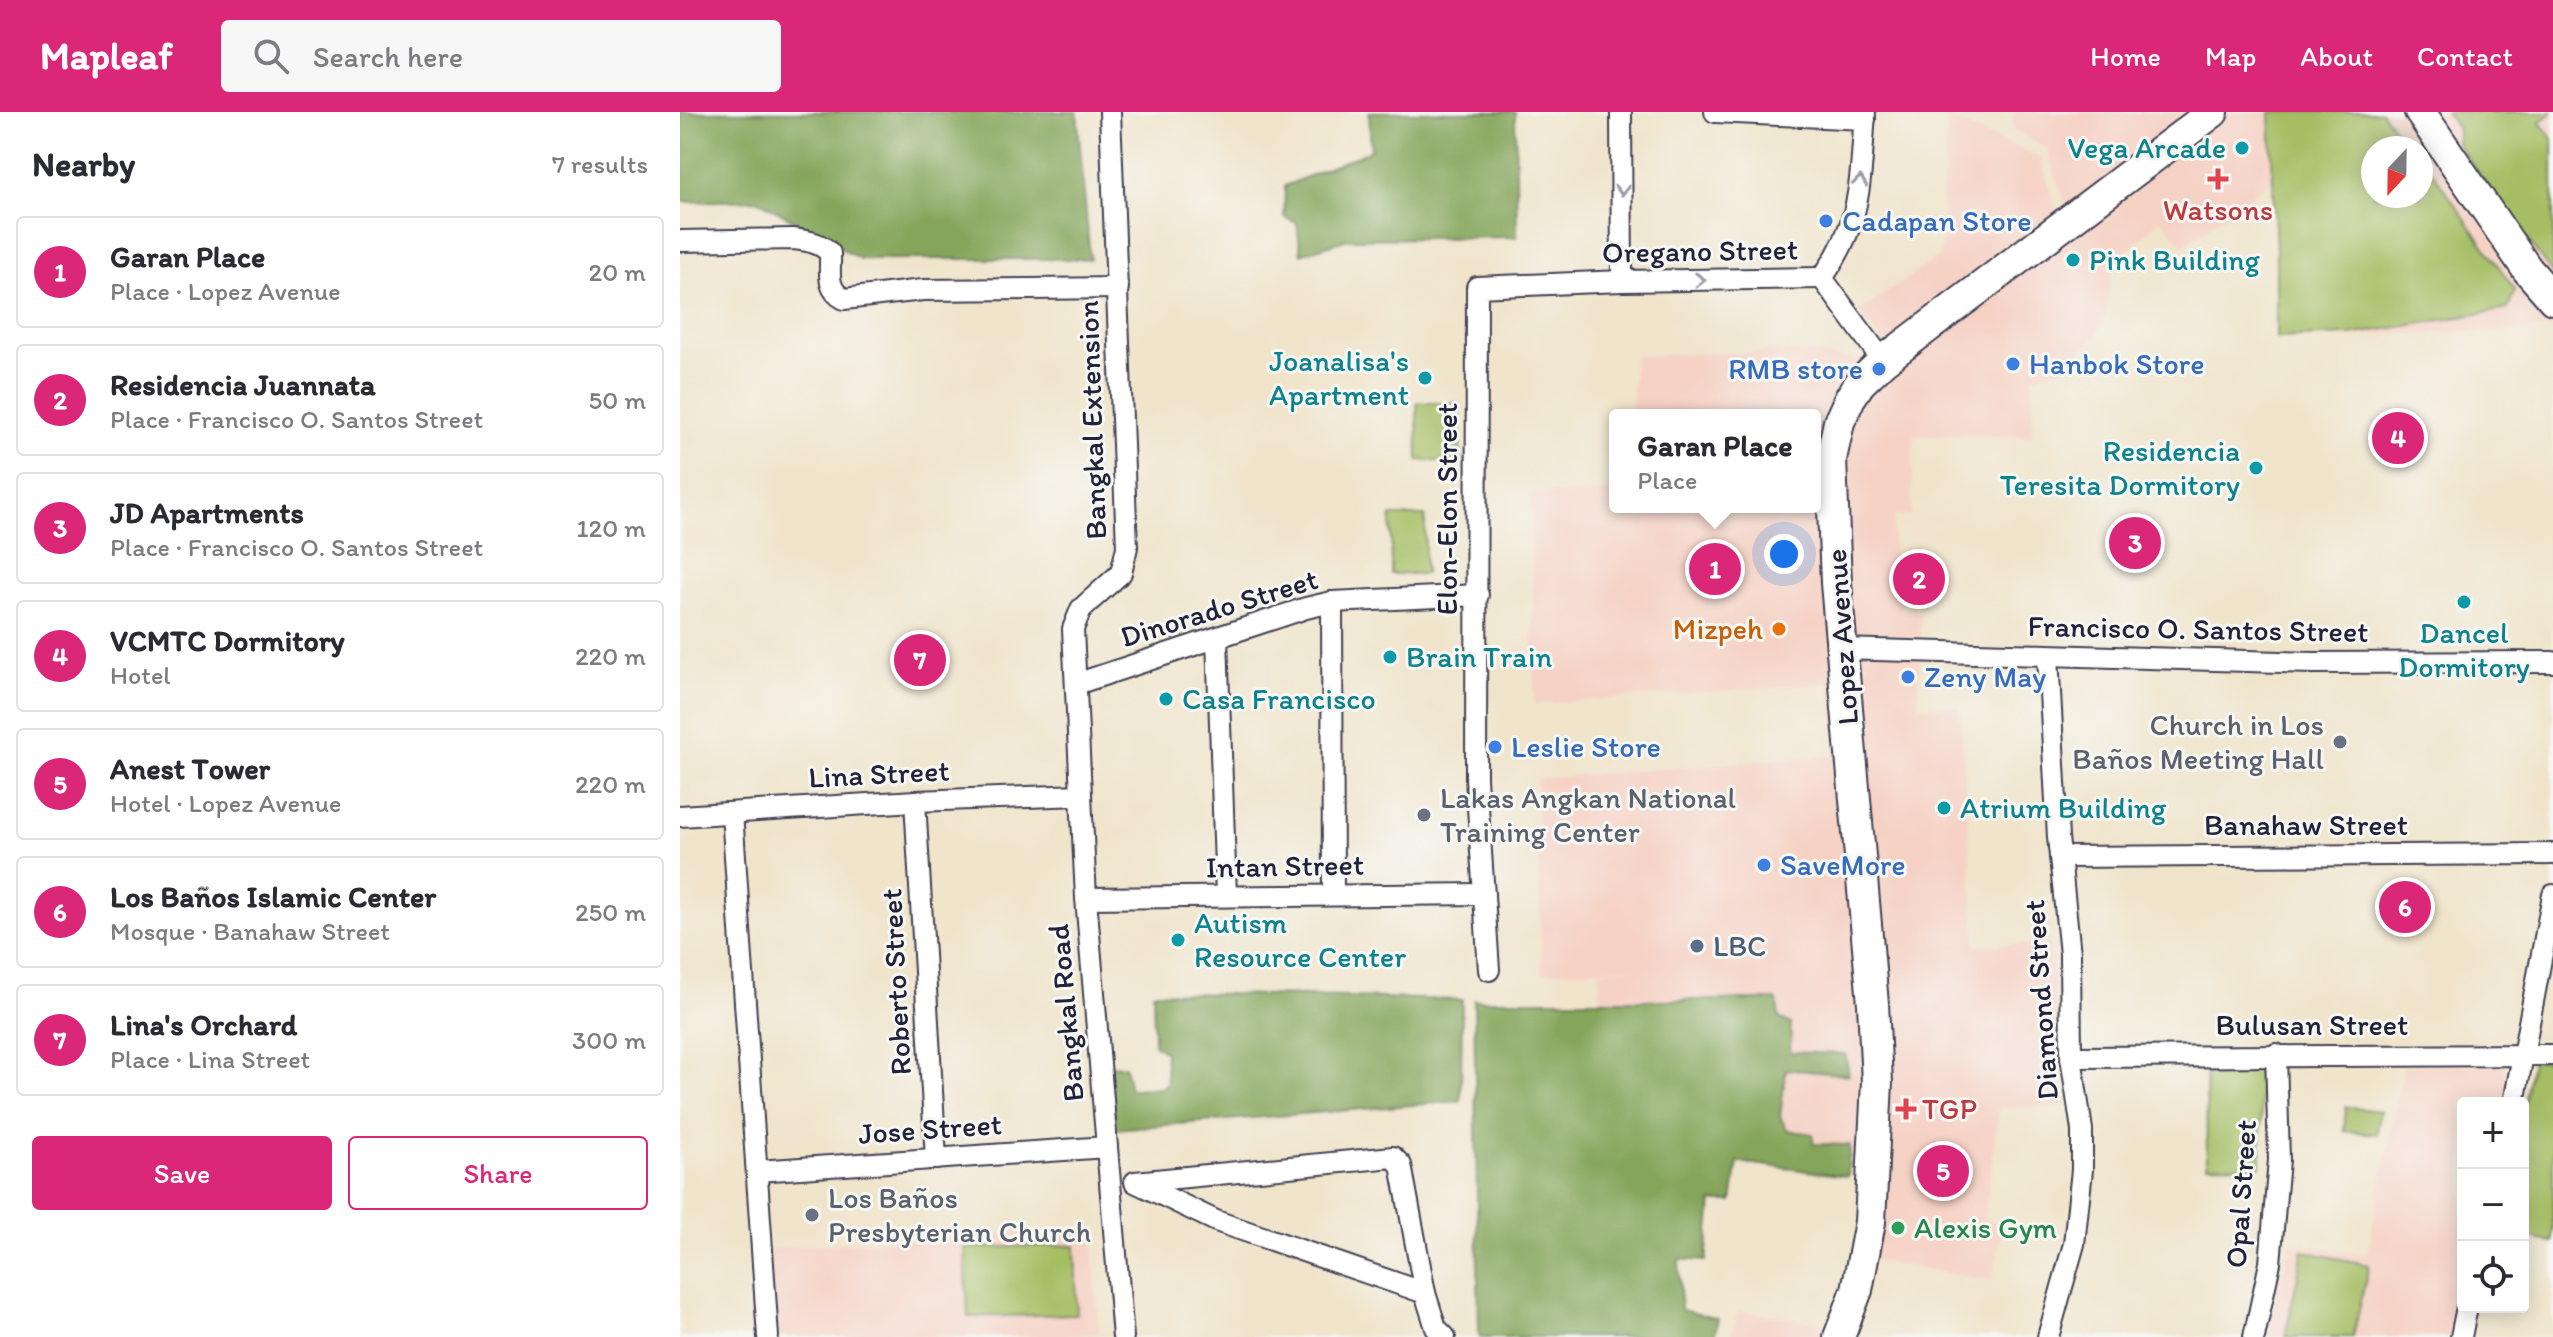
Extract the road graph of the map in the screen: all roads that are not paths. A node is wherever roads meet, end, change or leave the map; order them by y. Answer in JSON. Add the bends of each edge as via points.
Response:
{"nodes":[{"id":1,"x":1110,"y":112,"type":"edge"},
{"id":2,"x":1621,"y":112,"type":"edge"},
{"id":3,"x":1715,"y":112,"type":"edge"},
{"id":4,"x":2213,"y":112,"type":"edge"},
{"id":5,"x":2420,"y":112,"type":"edge"},
{"id":6,"x":1865,"y":115,"type":"edge"},
{"id":7,"x":680,"y":241,"type":"edge"},
{"id":8,"x":1822,"y":278,"type":"junction"},
{"id":9,"x":1622,"y":281,"type":"junction"},
{"id":10,"x":1477,"y":287,"type":"joint"},
{"id":11,"x":1118,"y":288,"type":"junction"},
{"id":12,"x":2553,"y":299,"type":"edge"},
{"id":13,"x":1883,"y":361,"type":"junction"},
{"id":14,"x":1478,"y":595,"type":"junction"},
{"id":15,"x":1332,"y":602,"type":"junction"},
{"id":16,"x":1217,"y":638,"type":"junction"},
{"id":17,"x":1842,"y":649,"type":"junction"},
{"id":18,"x":2048,"y":656,"type":"junction"},
{"id":19,"x":2553,"y":662,"type":"edge"},
{"id":20,"x":1076,"y":684,"type":"junction"},
{"id":21,"x":1081,"y":795,"type":"junction"},
{"id":22,"x":915,"y":801,"type":"junction"},
{"id":23,"x":732,"y":813,"type":"junction"},
{"id":24,"x":680,"y":816,"type":"edge"},
{"id":25,"x":2553,"y":854,"type":"edge"},
{"id":26,"x":2060,"y":857,"type":"junction"},
{"id":27,"x":1484,"y":894,"type":"junction"},
{"id":28,"x":1333,"y":895,"type":"junction"},
{"id":29,"x":2553,"y":895,"type":"edge"},
{"id":30,"x":1226,"y":896,"type":"junction"},
{"id":31,"x":1086,"y":898,"type":"junction"},
{"id":32,"x":1489,"y":970,"type":"dead end"},
{"id":33,"x":2276,"y":1054,"type":"junction"},
{"id":34,"x":2553,"y":1055,"type":"edge"},
{"id":35,"x":2524,"y":1056,"type":"junction"},
{"id":36,"x":2071,"y":1057,"type":"junction"},
{"id":37,"x":2515,"y":1097,"type":"edge"},
{"id":38,"x":1107,"y":1147,"type":"junction"},
{"id":39,"x":936,"y":1159,"type":"junction"},
{"id":40,"x":757,"y":1171,"type":"junction"},
{"id":41,"x":1110,"y":1181,"type":"junction"},
{"id":42,"x":1135,"y":1182,"type":"junction"},
{"id":43,"x":1425,"y":1293,"type":"junction"},
{"id":44,"x":2466,"y":1313,"type":"edge"},
{"id":45,"x":768,"y":1337,"type":"edge"},
{"id":46,"x":1123,"y":1337,"type":"edge"},
{"id":47,"x":1445,"y":1337,"type":"edge"},
{"id":48,"x":1839,"y":1337,"type":"edge"},
{"id":49,"x":2048,"y":1337,"type":"edge"},
{"id":50,"x":2254,"y":1337,"type":"edge"},
{"id":51,"x":2461,"y":1337,"type":"edge"}],
"edges":[{"from":1,"to":11,"type":"street","name":"Bangkal Extension"},
{"from":2,"to":9,"type":"street","one_way":true},
{"from":3,"to":6,"type":"street"},
{"from":4,"to":13,"type":"main road","name":"Lopez Avenue"},
{"from":5,"to":12,"type":"main road"},
{"from":8,"to":6,"type":"street","one_way":true,"via":[[1853,223]]},
{"from":7,"to":11,"type":"street","via":[[811,241],[830,253],[830,286],[844,299],[911,290]]},
{"from":9,"to":8,"type":"street","name":"Oregano Street","one_way":true},
{"from":8,"to":13,"type":"street","name":"Oregano Street"},
{"from":9,"to":10,"type":"street","name":"Oregano Street"},
{"from":10,"to":14,"type":"street","name":"Elon-Elon Street"},
{"from":11,"to":20,"type":"street","name":"Bangkal Extension","via":[[1127,547],[1121,573],[1081,609],[1073,629]]},
{"from":13,"to":17,"type":"main road","name":"Lopez Avenue","via":[[1850,398],[1831,459]]},
{"from":14,"to":15,"type":"street","name":"Dinorado Street"},
{"from":14,"to":27,"type":"street","name":"Elon-Elon Street","via":[[1476,778]]},
{"from":15,"to":16,"type":"street","name":"Dinorado Street"},
{"from":15,"to":28,"type":"street"},
{"from":16,"to":20,"type":"street","name":"Dinorado Street"},
{"from":16,"to":30,"type":"street"},
{"from":17,"to":18,"type":"street","name":"Francisco O. Santos Street"},
{"from":17,"to":48,"type":"main road","name":"Lopez Avenue","via":[[1877,1082],[1870,1222],[1857,1290]]},
{"from":18,"to":19,"type":"street","name":"Francisco O. Santos Street"},
{"from":18,"to":26,"type":"street","name":"Diamond Street"},
{"from":20,"to":21,"type":"street","name":"Bangkal Road"},
{"from":21,"to":22,"type":"street","name":"Lina Street"},
{"from":21,"to":31,"type":"street","name":"Bangkal Road"},
{"from":22,"to":23,"type":"street","name":"Lina Street"},
{"from":22,"to":39,"type":"street","name":"Roberto Street"},
{"from":23,"to":24,"type":"street","name":"Lina Street"},
{"from":23,"to":40,"type":"street"},
{"from":25,"to":26,"type":"street","name":"Banahaw Street"},
{"from":26,"to":36,"type":"street","name":"Diamond Street","via":[[2070,954]]},
{"from":27,"to":28,"type":"street","name":"Intan Street"},
{"from":27,"to":32,"type":"street","name":"Elon-Elon Street"},
{"from":28,"to":30,"type":"street","name":"Intan Street"},
{"from":29,"to":35,"type":"street"},
{"from":30,"to":31,"type":"street","name":"Intan Street"},
{"from":31,"to":38,"type":"street","name":"Bangkal Road"},
{"from":33,"to":35,"type":"street","name":"Bulusan Street"},
{"from":33,"to":36,"type":"street","name":"Bulusan Street"},
{"from":33,"to":50,"type":"street","name":"Opal Street","via":[[2279,1160],[2270,1263]]},
{"from":34,"to":35,"type":"street","name":"Bulusan Street"},
{"from":35,"to":37,"type":"street"},
{"from":36,"to":49,"type":"street","name":"Diamond Street","via":[[2082,1130],[2081,1183],[2074,1244]]},
{"from":38,"to":39,"type":"street","name":"Jose Street"},
{"from":38,"to":41,"type":"street","name":"Bangkal Road"},
{"from":39,"to":40,"type":"street","name":"Jose Street"},
{"from":40,"to":45,"type":"street"},
{"from":41,"to":42,"type":"street"},
{"from":41,"to":46,"type":"street","name":"Bangkal Road"},
{"from":42,"to":43,"type":"street","via":[[1216,1221]]},
{"from":42,"to":43,"type":"street","via":[[1393,1157],[1401,1165]]},
{"from":43,"to":47,"type":"street","via":[[1436,1328]]},
{"from":44,"to":51,"type":"street"}]}
